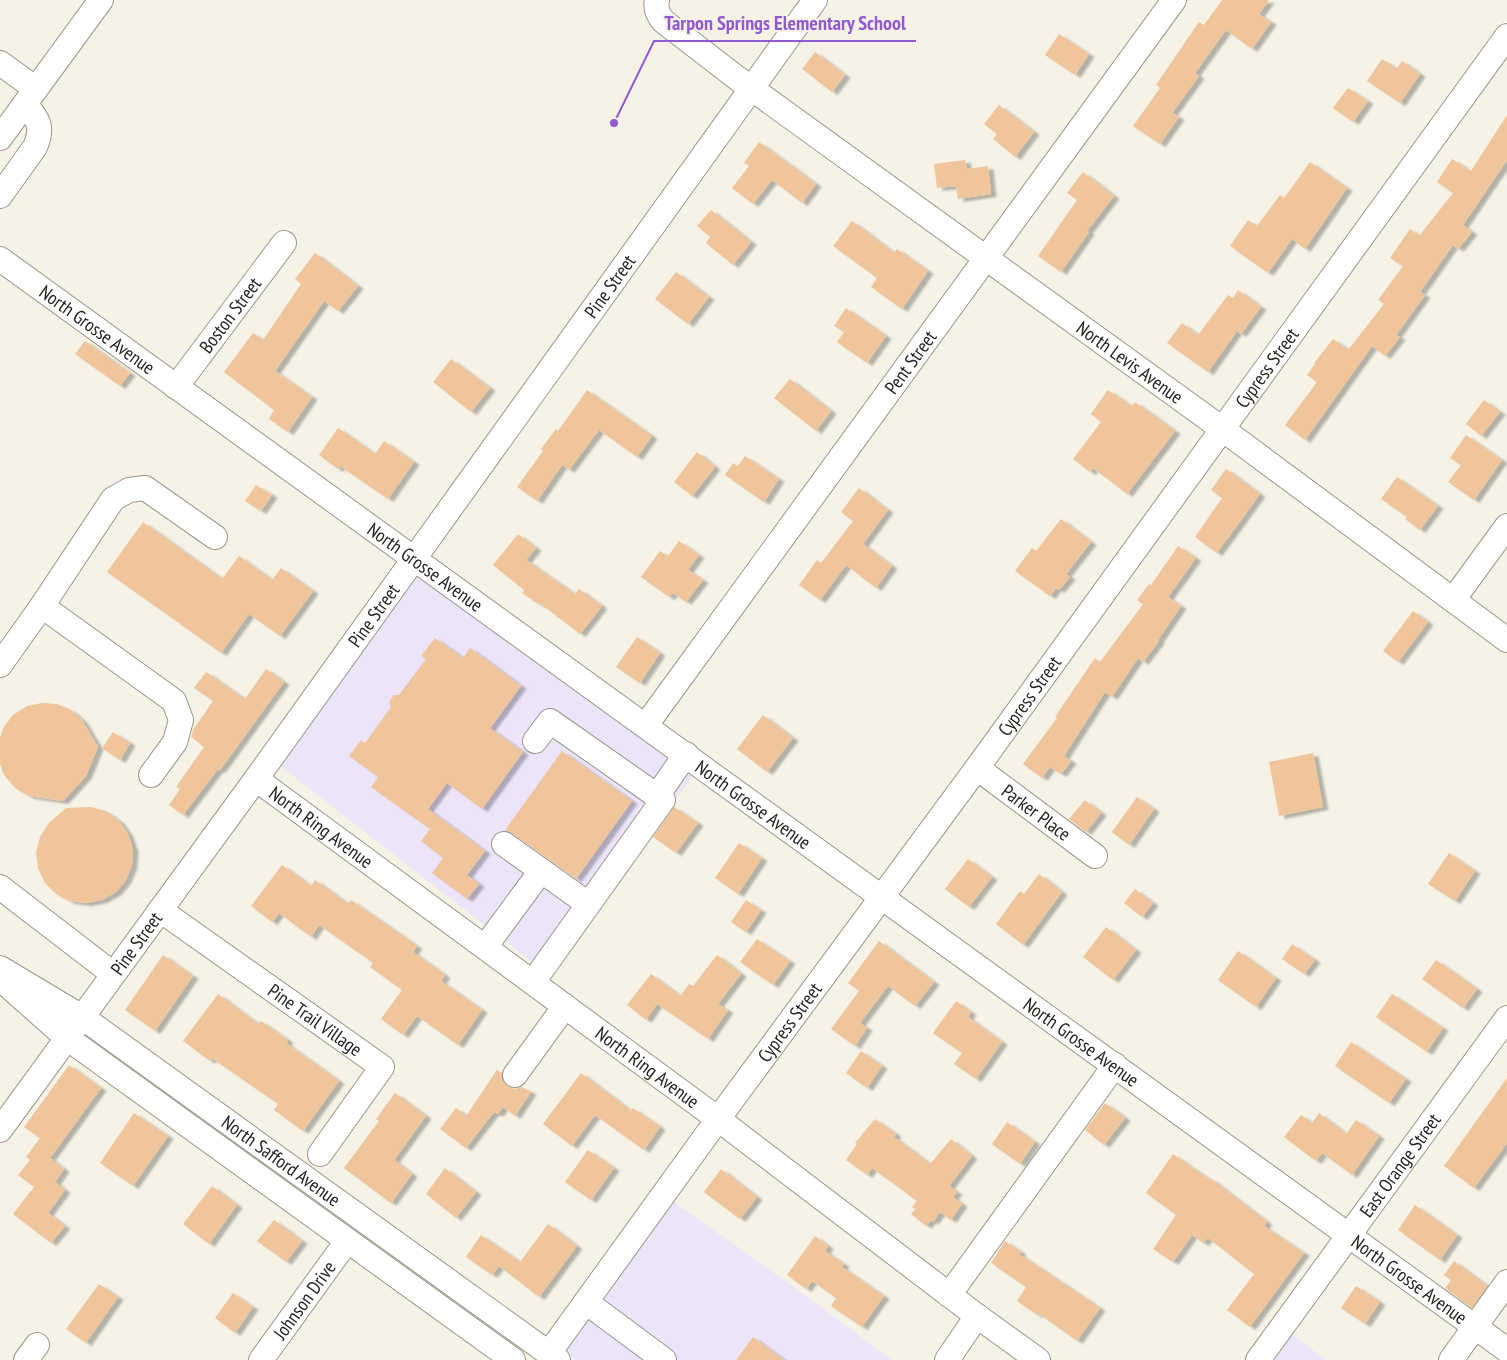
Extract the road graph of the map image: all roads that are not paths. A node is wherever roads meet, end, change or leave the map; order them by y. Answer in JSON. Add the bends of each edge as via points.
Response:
{"nodes":[{"id":1,"x":101,"y":0,"type":"edge"},
{"id":2,"x":657,"y":0,"type":"edge"},
{"id":3,"x":815,"y":0,"type":"edge"},
{"id":4,"x":1174,"y":0,"type":"edge"},
{"id":5,"x":1507,"y":36,"type":"edge"},
{"id":6,"x":0,"y":63,"type":"edge"},
{"id":7,"x":751,"y":87,"type":"junction"},
{"id":8,"x":30,"y":96,"type":"junction"},
{"id":9,"x":0,"y":138,"type":"edge"},
{"id":10,"x":0,"y":196,"type":"edge"},
{"id":11,"x":284,"y":243,"type":"dead end"},
{"id":12,"x":986,"y":257,"type":"junction"},
{"id":13,"x":0,"y":259,"type":"edge"},
{"id":14,"x":176,"y":387,"type":"junction"},
{"id":15,"x":1222,"y":428,"type":"junction"},
{"id":16,"x":1507,"y":526,"type":"edge"},
{"id":17,"x":215,"y":537,"type":"dead end"},
{"id":18,"x":414,"y":558,"type":"junction"},
{"id":19,"x":1453,"y":600,"type":"junction"},
{"id":20,"x":42,"y":606,"type":"junction"},
{"id":21,"x":1507,"y":640,"type":"edge"},
{"id":22,"x":0,"y":665,"type":"edge"},
{"id":23,"x":646,"y":725,"type":"junction"},
{"id":24,"x":535,"y":741,"type":"dead end"},
{"id":25,"x":686,"y":754,"type":"junction"},
{"id":26,"x":977,"y":768,"type":"junction"},
{"id":27,"x":151,"y":775,"type":"dead end"},
{"id":28,"x":256,"y":779,"type":"junction"},
{"id":29,"x":657,"y":796,"type":"junction"},
{"id":30,"x":504,"y":844,"type":"dead end"},
{"id":31,"x":1095,"y":856,"type":"dead end"},
{"id":32,"x":541,"y":870,"type":"junction"},
{"id":33,"x":0,"y":886,"type":"edge"},
{"id":34,"x":882,"y":896,"type":"junction"},
{"id":35,"x":588,"y":904,"type":"junction"},
{"id":36,"x":160,"y":910,"type":"junction"},
{"id":37,"x":486,"y":947,"type":"junction"},
{"id":38,"x":0,"y":968,"type":"edge"},
{"id":39,"x":113,"y":974,"type":"junction"},
{"id":40,"x":0,"y":979,"type":"edge"},
{"id":41,"x":533,"y":982,"type":"junction"},
{"id":42,"x":565,"y":1006,"type":"junction"},
{"id":43,"x":82,"y":1017,"type":"junction"},
{"id":44,"x":1507,"y":1018,"type":"edge"},
{"id":45,"x":67,"y":1038,"type":"junction"},
{"id":46,"x":1115,"y":1065,"type":"junction"},
{"id":47,"x":515,"y":1076,"type":"dead end"},
{"id":48,"x":718,"y":1119,"type":"junction"},
{"id":49,"x":0,"y":1130,"type":"edge"},
{"id":50,"x":320,"y":1154,"type":"dead end"},
{"id":51,"x":1350,"y":1235,"type":"junction"},
{"id":52,"x":348,"y":1241,"type":"junction"},
{"id":53,"x":1507,"y":1282,"type":"edge"},
{"id":54,"x":949,"y":1295,"type":"junction"},
{"id":55,"x":586,"y":1302,"type":"junction"},
{"id":56,"x":978,"y":1316,"type":"junction"},
{"id":57,"x":1475,"y":1326,"type":"junction"},
{"id":58,"x":1507,"y":1350,"type":"edge"},
{"id":59,"x":554,"y":1357,"type":"edge"},
{"id":60,"x":261,"y":1360,"type":"edge"},
{"id":61,"x":513,"y":1360,"type":"edge"},
{"id":62,"x":664,"y":1360,"type":"edge"},
{"id":63,"x":946,"y":1360,"type":"edge"},
{"id":64,"x":1038,"y":1360,"type":"edge"},
{"id":65,"x":1258,"y":1360,"type":"edge"},
{"id":66,"x":1450,"y":1360,"type":"edge"}],
"edges":[{"from":1,"to":8,"type":"street"},
{"from":2,"to":7,"type":"street","name":"North Levis Avenue","via":[[655,7],[664,21]]},
{"from":3,"to":7,"type":"street","name":"Pine Street"},
{"from":4,"to":12,"type":"street","name":"Pent Street"},
{"from":5,"to":15,"type":"street","name":"Cypress Street"},
{"from":6,"to":8,"type":"street"},
{"from":7,"to":12,"type":"street","name":"North Levis Avenue"},
{"from":7,"to":18,"type":"street","name":"Pine Street"},
{"from":8,"to":9,"type":"street"},
{"from":8,"to":10,"type":"street","via":[[39,124],[39,139]]},
{"from":11,"to":14,"type":"street","name":"Boston Street"},
{"from":12,"to":15,"type":"street","name":"North Levis Avenue"},
{"from":12,"to":23,"type":"street","name":"Pent Street"},
{"from":13,"to":14,"type":"street","name":"North Grosse Avenue"},
{"from":14,"to":18,"type":"street","name":"North Grosse Avenue"},
{"from":15,"to":19,"type":"street","name":"North Levis Avenue"},
{"from":15,"to":26,"type":"street","name":"Cypress Street"},
{"from":16,"to":19,"type":"street"},
{"from":17,"to":20,"type":"street","via":[[145,488],[129,490],[114,499]]},
{"from":18,"to":23,"type":"street","name":"North Grosse Avenue"},
{"from":18,"to":28,"type":"street","name":"Pine Street"},
{"from":19,"to":21,"type":"street","name":"North Levis Avenue"},
{"from":20,"to":22,"type":"street"},
{"from":20,"to":27,"type":"street","via":[[174,701],[181,720],[175,742]]},
{"from":23,"to":25,"type":"street","name":"North Grosse Avenue"},
{"from":24,"to":29,"type":"street","via":[[550,721]]},
{"from":25,"to":29,"type":"street"},
{"from":25,"to":34,"type":"street","name":"North Grosse Avenue"},
{"from":26,"to":31,"type":"street","name":"Parker Place"},
{"from":26,"to":34,"type":"street","name":"Cypress Street"},
{"from":28,"to":36,"type":"street","name":"Pine Street"},
{"from":28,"to":37,"type":"street","name":"North Ring Avenue"},
{"from":29,"to":35,"type":"street","via":[[663,800]]},
{"from":30,"to":32,"type":"street"},
{"from":32,"to":35,"type":"street"},
{"from":32,"to":37,"type":"street"},
{"from":33,"to":39,"type":"street"},
{"from":34,"to":46,"type":"street","name":"North Grosse Avenue"},
{"from":34,"to":48,"type":"street","name":"Cypress Street"},
{"from":35,"to":41,"type":"street"},
{"from":36,"to":39,"type":"street","name":"Pine Street"},
{"from":36,"to":50,"type":"street","name":"Pine Trail Village","via":[[382,1067]]},
{"from":37,"to":41,"type":"street","name":"North Ring Avenue"},
{"from":38,"to":43,"type":"street","name":"North Safford Avenue"},
{"from":39,"to":43,"type":"street","name":"Pine Street"},
{"from":40,"to":45,"type":"street","name":"North Safford Avenue"},
{"from":41,"to":42,"type":"street","name":"North Ring Avenue"},
{"from":42,"to":47,"type":"street"},
{"from":42,"to":48,"type":"street","name":"North Ring Avenue"},
{"from":43,"to":45,"type":"street","name":"Pine Street"},
{"from":43,"to":59,"type":"street","name":"North Safford Avenue"},
{"from":44,"to":51,"type":"street","name":"East Orange Street"},
{"from":45,"to":49,"type":"street","name":"Pine Street"},
{"from":45,"to":52,"type":"street","name":"North Safford Avenue"},
{"from":46,"to":51,"type":"street","name":"North Grosse Avenue"},
{"from":46,"to":54,"type":"street"},
{"from":48,"to":54,"type":"street","name":"North Ring Avenue"},
{"from":48,"to":55,"type":"street","name":"Cypress Street"},
{"from":51,"to":57,"type":"street","name":"North Grosse Avenue"},
{"from":51,"to":65,"type":"street","name":"East Orange Street"},
{"from":52,"to":60,"type":"street","name":"Johnson Drive"},
{"from":52,"to":61,"type":"street","name":"North Safford Avenue"},
{"from":53,"to":57,"type":"street"},
{"from":54,"to":56,"type":"street","name":"North Ring Avenue"},
{"from":55,"to":59,"type":"street","name":"Cypress Street"},
{"from":55,"to":62,"type":"street"},
{"from":56,"to":63,"type":"street"},
{"from":56,"to":64,"type":"street","name":"North Ring Avenue"},
{"from":57,"to":58,"type":"street","name":"North Grosse Avenue"},
{"from":57,"to":66,"type":"street"}]}
